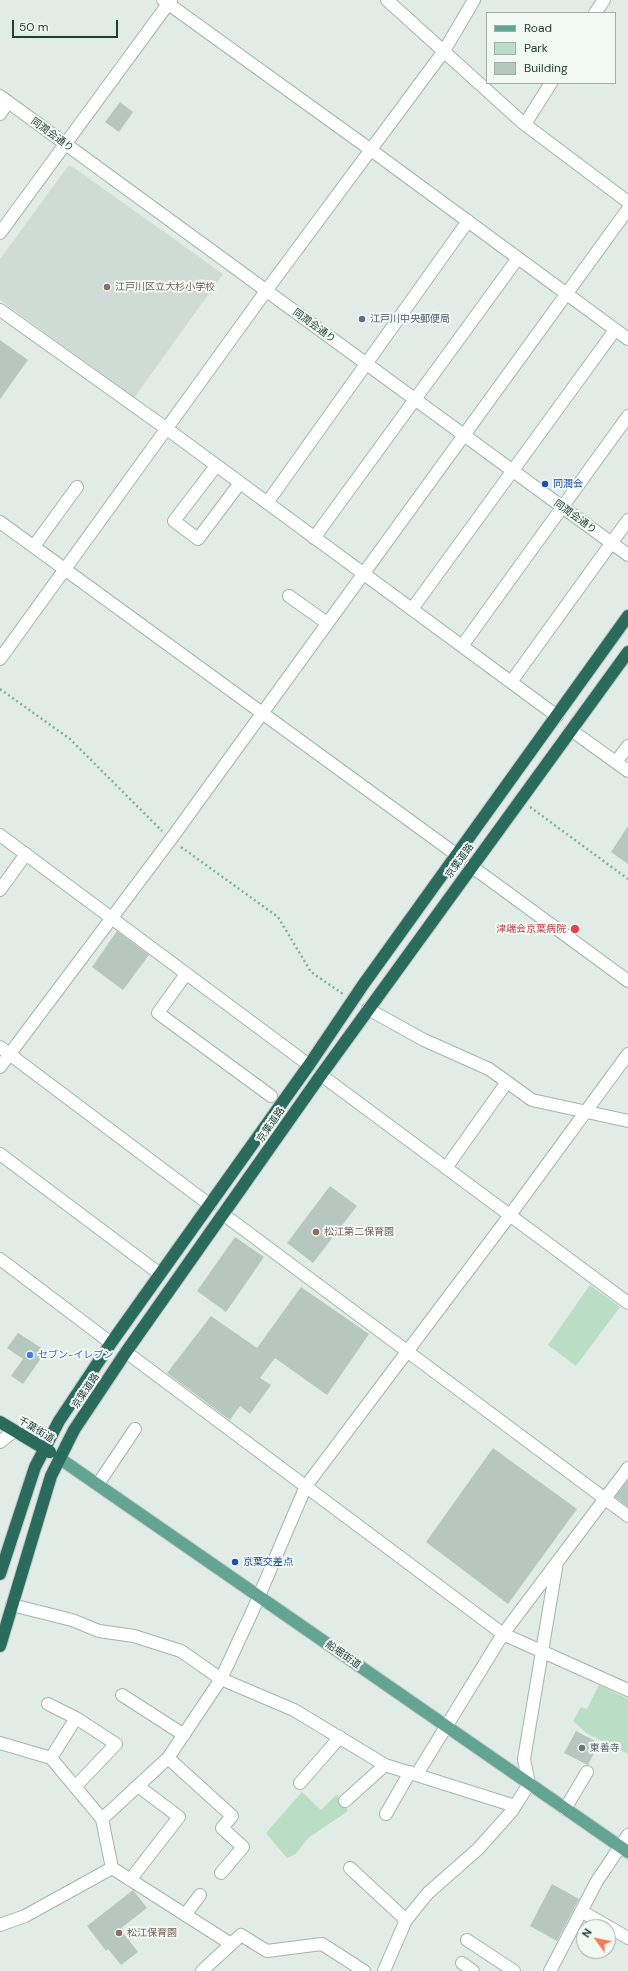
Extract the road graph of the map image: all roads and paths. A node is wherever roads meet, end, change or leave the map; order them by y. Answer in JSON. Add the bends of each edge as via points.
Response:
{"nodes":[{"id":1,"x":387,"y":0,"type":"edge"},
{"id":2,"x":474,"y":0,"type":"edge"},
{"id":3,"x":604,"y":0,"type":"edge"},
{"id":4,"x":167,"y":1,"type":"edge"},
{"id":5,"x":597,"y":12,"type":"edge"},
{"id":6,"x":444,"y":51,"type":"junction"},
{"id":7,"x":550,"y":84,"type":"edge"},
{"id":8,"x":4,"y":99,"type":"edge"},
{"id":9,"x":0,"y":114,"type":"edge"},
{"id":10,"x":525,"y":124,"type":"junction"},
{"id":11,"x":65,"y":144,"type":"junction"},
{"id":12,"x":371,"y":150,"type":"junction"},
{"id":13,"x":628,"y":202,"type":"edge"},
{"id":14,"x":628,"y":209,"type":"edge"},
{"id":15,"x":468,"y":221,"type":"junction"},
{"id":16,"x":0,"y":233,"type":"edge"},
{"id":17,"x":518,"y":258,"type":"junction"},
{"id":18,"x":266,"y":291,"type":"junction"},
{"id":19,"x":567,"y":294,"type":"junction"},
{"id":20,"x":0,"y":310,"type":"edge"},
{"id":21,"x":615,"y":330,"type":"junction"},
{"id":22,"x":628,"y":339,"type":"edge"},
{"id":23,"x":366,"y":364,"type":"junction"},
{"id":24,"x":415,"y":400,"type":"junction"},
{"id":25,"x":628,"y":416,"type":"edge"},
{"id":26,"x":167,"y":429,"type":"junction"},
{"id":27,"x":463,"y":435,"type":"junction"},
{"id":28,"x":216,"y":466,"type":"junction"},
{"id":29,"x":512,"y":471,"type":"junction"},
{"id":30,"x":240,"y":483,"type":"junction"},
{"id":31,"x":77,"y":487,"type":"dead end"},
{"id":32,"x":267,"y":503,"type":"junction"},
{"id":33,"x":562,"y":507,"type":"junction"},
{"id":34,"x":628,"y":520,"type":"edge"},
{"id":35,"x":0,"y":522,"type":"edge"},
{"id":36,"x":314,"y":538,"type":"junction"},
{"id":37,"x":611,"y":543,"type":"junction"},
{"id":38,"x":34,"y":546,"type":"junction"},
{"id":39,"x":628,"y":555,"type":"edge"},
{"id":40,"x":65,"y":569,"type":"junction"},
{"id":41,"x":363,"y":573,"type":"junction"},
{"id":42,"x":289,"y":596,"type":"dead end"},
{"id":43,"x":412,"y":609,"type":"junction"},
{"id":44,"x":628,"y":616,"type":"edge"},
{"id":45,"x":327,"y":623,"type":"junction"},
{"id":46,"x":462,"y":646,"type":"junction"},
{"id":47,"x":628,"y":652,"type":"edge"},
{"id":48,"x":0,"y":658,"type":"edge"},
{"id":49,"x":511,"y":682,"type":"junction"},
{"id":50,"x":261,"y":713,"type":"junction"},
{"id":51,"x":557,"y":716,"type":"junction"},
{"id":52,"x":572,"y":730,"type":"junction"},
{"id":53,"x":628,"y":746,"type":"edge"},
{"id":54,"x":616,"y":762,"type":"junction"},
{"id":55,"x":628,"y":771,"type":"edge"},
{"id":56,"x":520,"y":800,"type":"junction"},
{"id":57,"x":0,"y":835,"type":"edge"},
{"id":58,"x":26,"y":854,"type":"junction"},
{"id":59,"x":457,"y":855,"type":"junction"},
{"id":60,"x":472,"y":866,"type":"junction"},
{"id":61,"x":628,"y":879,"type":"edge"},
{"id":62,"x":0,"y":890,"type":"edge"},
{"id":63,"x":111,"y":918,"type":"junction"},
{"id":64,"x":186,"y":974,"type":"junction"},
{"id":65,"x":628,"y":981,"type":"edge"},
{"id":66,"x":368,"y":1009,"type":"junction"},
{"id":67,"x":5,"y":1050,"type":"edge"},
{"id":68,"x":628,"y":1054,"type":"edge"},
{"id":69,"x":309,"y":1065,"type":"junction"},
{"id":70,"x":0,"y":1067,"type":"edge"},
{"id":71,"x":321,"y":1075,"type":"junction"},
{"id":72,"x":507,"y":1082,"type":"junction"},
{"id":73,"x":270,"y":1096,"type":"dead end"},
{"id":74,"x":586,"y":1111,"type":"junction"},
{"id":75,"x":628,"y":1121,"type":"edge"},
{"id":76,"x":0,"y":1154,"type":"edge"},
{"id":77,"x":446,"y":1168,"type":"junction"},
{"id":78,"x":210,"y":1205,"type":"junction"},
{"id":79,"x":223,"y":1214,"type":"junction"},
{"id":80,"x":510,"y":1215,"type":"junction"},
{"id":81,"x":0,"y":1259,"type":"edge"},
{"id":82,"x":160,"y":1274,"type":"junction"},
{"id":83,"x":628,"y":1303,"type":"edge"},
{"id":84,"x":111,"y":1343,"type":"junction"},
{"id":85,"x":407,"y":1351,"type":"junction"},
{"id":86,"x":126,"y":1352,"type":"junction"},
{"id":87,"x":0,"y":1422,"type":"edge"},
{"id":88,"x":135,"y":1429,"type":"dead end"},
{"id":89,"x":14,"y":1431,"type":"junction"},
{"id":90,"x":0,"y":1442,"type":"edge"},
{"id":91,"x":44,"y":1448,"type":"junction"},
{"id":92,"x":59,"y":1458,"type":"junction"},
{"id":93,"x":628,"y":1468,"type":"edge"},
{"id":94,"x":98,"y":1484,"type":"junction"},
{"id":95,"x":306,"y":1486,"type":"junction"},
{"id":96,"x":605,"y":1499,"type":"junction"},
{"id":97,"x":628,"y":1516,"type":"edge"},
{"id":98,"x":557,"y":1562,"type":"junction"},
{"id":99,"x":0,"y":1574,"type":"edge"},
{"id":100,"x":259,"y":1597,"type":"junction"},
{"id":101,"x":12,"y":1605,"type":"junction"},
{"id":102,"x":503,"y":1634,"type":"junction"},
{"id":103,"x":0,"y":1646,"type":"edge"},
{"id":104,"x":542,"y":1652,"type":"junction"},
{"id":105,"x":221,"y":1680,"type":"junction"},
{"id":106,"x":628,"y":1690,"type":"edge"},
{"id":107,"x":122,"y":1695,"type":"dead end"},
{"id":108,"x":48,"y":1704,"type":"dead end"},
{"id":109,"x":76,"y":1718,"type":"junction"},
{"id":110,"x":446,"y":1726,"type":"junction"},
{"id":111,"x":184,"y":1736,"type":"junction"},
{"id":112,"x":340,"y":1738,"type":"junction"},
{"id":113,"x":0,"y":1743,"type":"edge"},
{"id":114,"x":50,"y":1758,"type":"junction"},
{"id":115,"x":168,"y":1758,"type":"junction"},
{"id":116,"x":385,"y":1765,"type":"junction"},
{"id":117,"x":587,"y":1772,"type":"dead end"},
{"id":118,"x":414,"y":1773,"type":"junction"},
{"id":119,"x":300,"y":1783,"type":"dead end"},
{"id":120,"x":529,"y":1784,"type":"junction"},
{"id":121,"x":138,"y":1786,"type":"junction"},
{"id":122,"x":75,"y":1787,"type":"junction"},
{"id":123,"x":345,"y":1801,"type":"dead end"},
{"id":124,"x":515,"y":1806,"type":"junction"},
{"id":125,"x":565,"y":1809,"type":"junction"},
{"id":126,"x":386,"y":1814,"type":"dead end"},
{"id":127,"x":102,"y":1819,"type":"junction"},
{"id":128,"x":628,"y":1835,"type":"edge"},
{"id":129,"x":624,"y":1849,"type":"edge"},
{"id":130,"x":112,"y":1868,"type":"junction"},
{"id":131,"x":350,"y":1868,"type":"dead end"},
{"id":132,"x":221,"y":1873,"type":"dead end"},
{"id":133,"x":130,"y":1880,"type":"junction"},
{"id":134,"x":200,"y":1895,"type":"dead end"},
{"id":135,"x":581,"y":1911,"type":"junction"},
{"id":136,"x":185,"y":1915,"type":"junction"},
{"id":137,"x":406,"y":1920,"type":"junction"},
{"id":138,"x":0,"y":1926,"type":"edge"},
{"id":139,"x":628,"y":1938,"type":"edge"},
{"id":140,"x":467,"y":1940,"type":"dead end"},
{"id":141,"x":231,"y":1944,"type":"junction"},
{"id":142,"x":462,"y":1963,"type":"dead end"},
{"id":143,"x":202,"y":1971,"type":"edge"},
{"id":144,"x":364,"y":1971,"type":"edge"},
{"id":145,"x":384,"y":1971,"type":"edge"},
{"id":146,"x":472,"y":1971,"type":"edge"},
{"id":147,"x":514,"y":1971,"type":"edge"},
{"id":148,"x":550,"y":1971,"type":"edge"}],
"edges":[{"from":1,"to":6,"type":"street"},
{"from":2,"to":6,"type":"street"},
{"from":3,"to":5,"type":"street"},
{"from":4,"to":11,"type":"street"},
{"from":4,"to":12,"type":"street"},
{"from":6,"to":10,"type":"street"},
{"from":6,"to":12,"type":"street"},
{"from":7,"to":10,"type":"street"},
{"from":8,"to":9,"type":"street"},
{"from":8,"to":11,"type":"street","name":"同潤会通り"},
{"from":10,"to":13,"type":"street"},
{"from":11,"to":16,"type":"street"},
{"from":11,"to":18,"type":"street","name":"同潤会通り"},
{"from":12,"to":15,"type":"street"},
{"from":12,"to":18,"type":"street"},
{"from":14,"to":19,"type":"street"},
{"from":15,"to":17,"type":"street"},
{"from":15,"to":23,"type":"street"},
{"from":17,"to":19,"type":"street"},
{"from":17,"to":24,"type":"street"},
{"from":18,"to":23,"type":"street","name":"同潤会通り"},
{"from":18,"to":26,"type":"street"},
{"from":19,"to":21,"type":"street"},
{"from":19,"to":27,"type":"street"},
{"from":20,"to":26,"type":"street"},
{"from":21,"to":22,"type":"street"},
{"from":21,"to":29,"type":"street"},
{"from":23,"to":24,"type":"street","name":"同潤会通り"},
{"from":23,"to":32,"type":"street"},
{"from":24,"to":27,"type":"street","name":"同潤会通り"},
{"from":24,"to":36,"type":"street"},
{"from":25,"to":33,"type":"street"},
{"from":26,"to":28,"type":"street"},
{"from":26,"to":40,"type":"street"},
{"from":27,"to":29,"type":"street","name":"同潤会通り"},
{"from":27,"to":41,"type":"street"},
{"from":28,"to":30,"type":"street"},
{"from":28,"to":30,"type":"street","via":[[174,520],[198,539]]},
{"from":29,"to":33,"type":"street","name":"同潤会通り"},
{"from":29,"to":43,"type":"street"},
{"from":30,"to":32,"type":"street"},
{"from":31,"to":38,"type":"street"},
{"from":32,"to":36,"type":"street"},
{"from":33,"to":37,"type":"street","name":"同潤会通り"},
{"from":33,"to":46,"type":"street"},
{"from":34,"to":37,"type":"street"},
{"from":35,"to":38,"type":"street"},
{"from":36,"to":41,"type":"street"},
{"from":37,"to":39,"type":"street","name":"同潤会通り"},
{"from":37,"to":49,"type":"street"},
{"from":38,"to":40,"type":"street"},
{"from":40,"to":48,"type":"street"},
{"from":40,"to":50,"type":"street"},
{"from":41,"to":43,"type":"street"},
{"from":41,"to":45,"type":"street"},
{"from":42,"to":45,"type":"street"},
{"from":43,"to":46,"type":"street"},
{"from":44,"to":51,"type":"highway","name":"京葉道路"},
{"from":45,"to":50,"type":"street"},
{"from":46,"to":49,"type":"street"},
{"from":47,"to":52,"type":"highway","name":"京葉道路"},
{"from":49,"to":51,"type":"street"},
{"from":50,"to":59,"type":"street"},
{"from":50,"to":63,"type":"street","via":[[171,840]]},
{"from":51,"to":59,"type":"highway","name":"京葉道路"},
{"from":52,"to":54,"type":"street"},
{"from":52,"to":56,"type":"highway","name":"京葉道路"},
{"from":53,"to":54,"type":"street"},
{"from":54,"to":55,"type":"street"},
{"from":56,"to":60,"type":"highway","name":"京葉道路"},
{"from":56,"to":61,"type":"path"},
{"from":57,"to":58,"type":"street"},
{"from":58,"to":62,"type":"street"},
{"from":58,"to":63,"type":"street"},
{"from":59,"to":69,"type":"highway","name":"京葉道路"},
{"from":60,"to":65,"type":"street"},
{"from":60,"to":66,"type":"highway","name":"京葉道路"},
{"from":63,"to":64,"type":"street"},
{"from":63,"to":67,"type":"street"},
{"from":64,"to":69,"type":"street"},
{"from":64,"to":73,"type":"street","via":[[158,1013]]},
{"from":66,"to":71,"type":"highway","name":"京葉道路"},
{"from":66,"to":72,"type":"street","via":[[424,1040],[489,1068]]},
{"from":67,"to":70,"type":"street"},
{"from":67,"to":78,"type":"street"},
{"from":68,"to":74,"type":"street"},
{"from":69,"to":78,"type":"highway","name":"京葉道路"},
{"from":71,"to":77,"type":"street"},
{"from":71,"to":79,"type":"highway","name":"京葉道路"},
{"from":72,"to":74,"type":"street","via":[[532,1100]]},
{"from":72,"to":77,"type":"street"},
{"from":74,"to":75,"type":"street"},
{"from":74,"to":80,"type":"street"},
{"from":76,"to":82,"type":"street"},
{"from":77,"to":80,"type":"street"},
{"from":78,"to":82,"type":"highway","name":"京葉道路"},
{"from":79,"to":85,"type":"street"},
{"from":79,"to":86,"type":"highway","name":"京葉道路"},
{"from":80,"to":83,"type":"street"},
{"from":80,"to":85,"type":"street"},
{"from":81,"to":84,"type":"street"},
{"from":82,"to":84,"type":"highway","name":"京葉道路"},
{"from":84,"to":91,"type":"highway","name":"京葉道路"},
{"from":85,"to":95,"type":"street"},
{"from":85,"to":96,"type":"street"},
{"from":86,"to":92,"type":"highway","name":"京葉道路","via":[[74,1430]]},
{"from":86,"to":95,"type":"street"},
{"from":87,"to":89,"type":"highway","name":"千葉街道"},
{"from":88,"to":94,"type":"street"},
{"from":89,"to":90,"type":"street"},
{"from":89,"to":91,"type":"highway","name":"千葉街道"},
{"from":91,"to":92,"type":"highway","name":"千葉街道"},
{"from":91,"to":99,"type":"highway","name":"京葉道路","via":[[32,1474]]},
{"from":92,"to":94,"type":"main road","name":"船堀街道"},
{"from":92,"to":101,"type":"highway","name":"京葉道路"},
{"from":93,"to":96,"type":"street"},
{"from":94,"to":100,"type":"main road","name":"船堀街道"},
{"from":95,"to":100,"type":"street"},
{"from":95,"to":102,"type":"street"},
{"from":96,"to":97,"type":"street"},
{"from":96,"to":98,"type":"street"},
{"from":98,"to":102,"type":"street"},
{"from":98,"to":104,"type":"street"},
{"from":100,"to":105,"type":"street"},
{"from":100,"to":110,"type":"main road","name":"船堀街道"},
{"from":101,"to":103,"type":"highway","name":"京葉道路"},
{"from":101,"to":105,"type":"street","via":[[72,1620],[99,1631],[134,1636],[181,1651]]},
{"from":102,"to":104,"type":"street"},
{"from":102,"to":110,"type":"street"},
{"from":104,"to":106,"type":"street"},
{"from":104,"to":120,"type":"street","via":[[524,1759]]},
{"from":105,"to":111,"type":"street"},
{"from":105,"to":112,"type":"street","via":[[294,1710]]},
{"from":107,"to":111,"type":"street"},
{"from":108,"to":109,"type":"street"},
{"from":109,"to":114,"type":"street"},
{"from":109,"to":122,"type":"street","via":[[116,1744]]},
{"from":110,"to":118,"type":"street"},
{"from":110,"to":120,"type":"main road","name":"船堀街道"},
{"from":111,"to":115,"type":"street"},
{"from":112,"to":116,"type":"street"},
{"from":112,"to":119,"type":"street"},
{"from":113,"to":114,"type":"street"},
{"from":114,"to":122,"type":"street"},
{"from":115,"to":121,"type":"street"},
{"from":115,"to":132,"type":"street","via":[[232,1816],[222,1828],[243,1847]]},
{"from":116,"to":118,"type":"street"},
{"from":116,"to":123,"type":"street"},
{"from":117,"to":125,"type":"street"},
{"from":118,"to":124,"type":"street"},
{"from":118,"to":126,"type":"street"},
{"from":120,"to":124,"type":"street"},
{"from":120,"to":125,"type":"main road","name":"船堀街道"},
{"from":121,"to":127,"type":"street"},
{"from":121,"to":133,"type":"street","via":[[178,1817]]},
{"from":122,"to":127,"type":"street"},
{"from":124,"to":137,"type":"street","via":[[478,1849],[428,1893]]},
{"from":125,"to":129,"type":"main road","name":"船堀街道"},
{"from":127,"to":130,"type":"street"},
{"from":128,"to":129,"type":"street"},
{"from":129,"to":135,"type":"street","via":[[597,1881]]},
{"from":130,"to":133,"type":"street"},
{"from":130,"to":138,"type":"street","via":[[25,1916]]},
{"from":131,"to":137,"type":"street"},
{"from":133,"to":136,"type":"street"},
{"from":134,"to":136,"type":"street"},
{"from":135,"to":139,"type":"street"},
{"from":135,"to":148,"type":"street"},
{"from":136,"to":141,"type":"street"},
{"from":137,"to":145,"type":"street"},
{"from":140,"to":147,"type":"street"},
{"from":141,"to":143,"type":"street"},
{"from":141,"to":144,"type":"street","via":[[241,1935],[267,1951],[322,1944]]},
{"from":142,"to":146,"type":"street"}]}
